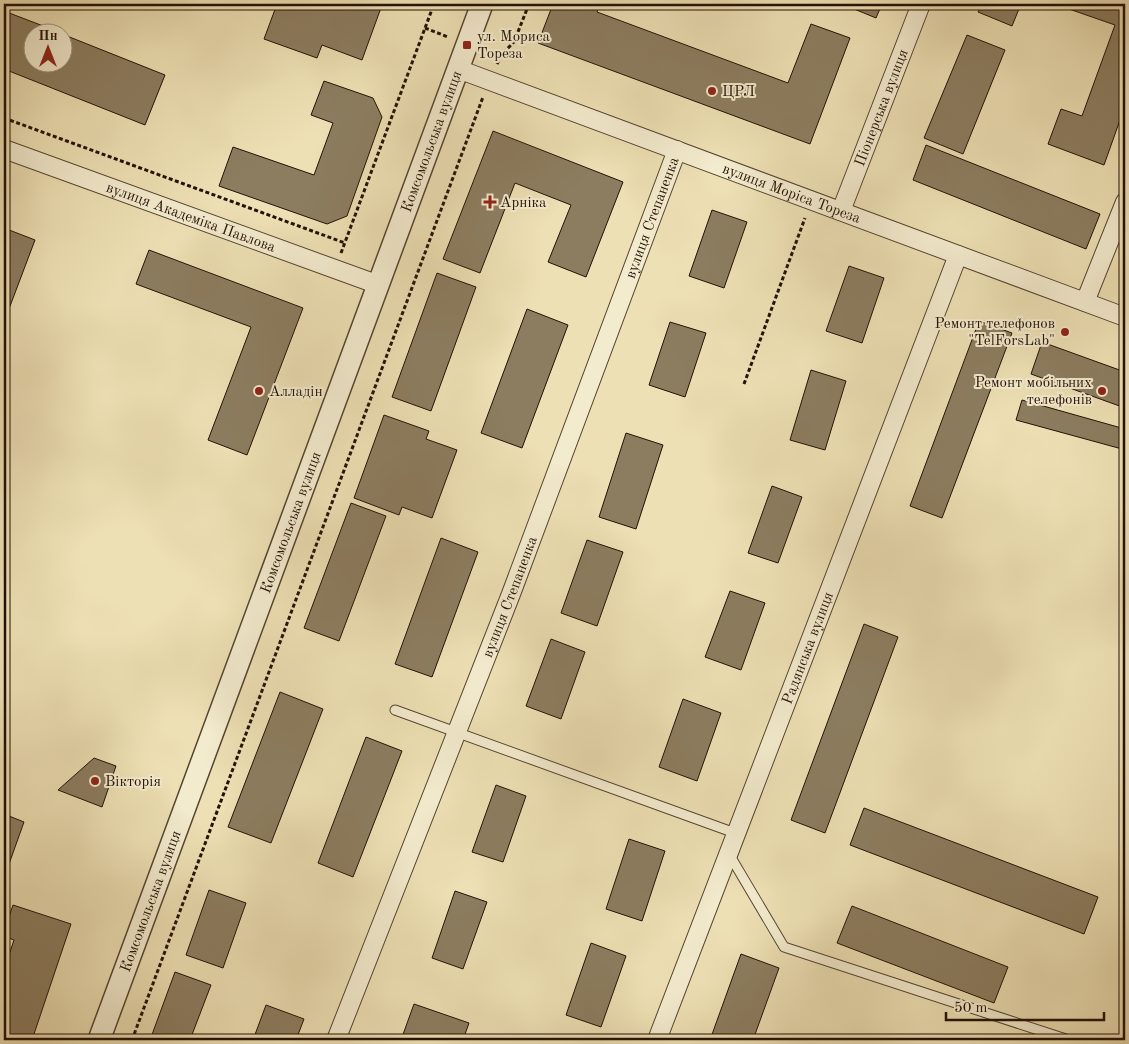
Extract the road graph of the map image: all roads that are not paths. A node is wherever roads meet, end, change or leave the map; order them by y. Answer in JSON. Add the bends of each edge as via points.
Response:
{"nodes":[{"id":1,"x":482,"y":4,"type":"edge"},
{"id":2,"x":921,"y":4,"type":"edge"},
{"id":3,"x":458,"y":69,"type":"junction"},
{"id":4,"x":4,"y":150,"type":"edge"},
{"id":5,"x":676,"y":150,"type":"junction"},
{"id":6,"x":1125,"y":202,"type":"edge"},
{"id":7,"x":841,"y":211,"type":"junction"},
{"id":8,"x":958,"y":255,"type":"junction"},
{"id":9,"x":378,"y":285,"type":"junction"},
{"id":10,"x":1085,"y":302,"type":"junction"},
{"id":11,"x":1125,"y":317,"type":"edge"},
{"id":12,"x":395,"y":710,"type":"dead end"},
{"id":13,"x":735,"y":834,"type":"junction"},
{"id":14,"x":728,"y":853,"type":"junction"},
{"id":15,"x":98,"y":1040,"type":"edge"},
{"id":16,"x":336,"y":1040,"type":"edge"},
{"id":17,"x":657,"y":1040,"type":"edge"},
{"id":18,"x":1069,"y":1040,"type":"edge"}],
"edges":[{"from":1,"to":3,"type":"street","name":"Комсомольська вулиця"},
{"from":2,"to":7,"type":"street","name":"Піонерська вулиця"},
{"from":3,"to":5,"type":"street","name":"вулиця Моріса Тореза"},
{"from":3,"to":9,"type":"street","name":"Комсомольська вулиця"},
{"from":4,"to":9,"type":"street","name":"вулиця Академіка Павлова"},
{"from":5,"to":7,"type":"street","name":"вулиця Моріса Тореза"},
{"from":5,"to":16,"type":"street","name":"вулиця Степаненка","via":[[512,594]]},
{"from":6,"to":10,"type":"street"},
{"from":7,"to":8,"type":"street","name":"вулиця Моріса Тореза"},
{"from":8,"to":10,"type":"street","name":"вулиця Моріса Тореза"},
{"from":8,"to":13,"type":"street","name":"Радянська вулиця"},
{"from":9,"to":15,"type":"street","name":"Комсомольська вулиця"},
{"from":10,"to":11,"type":"street","name":"вулиця Моріса Тореза"},
{"from":12,"to":13,"type":"lane"},
{"from":13,"to":14,"type":"street","name":"Радянська вулиця"},
{"from":14,"to":17,"type":"street","name":"Радянська вулиця"},
{"from":14,"to":18,"type":"lane","via":[[784,947]]}]}
